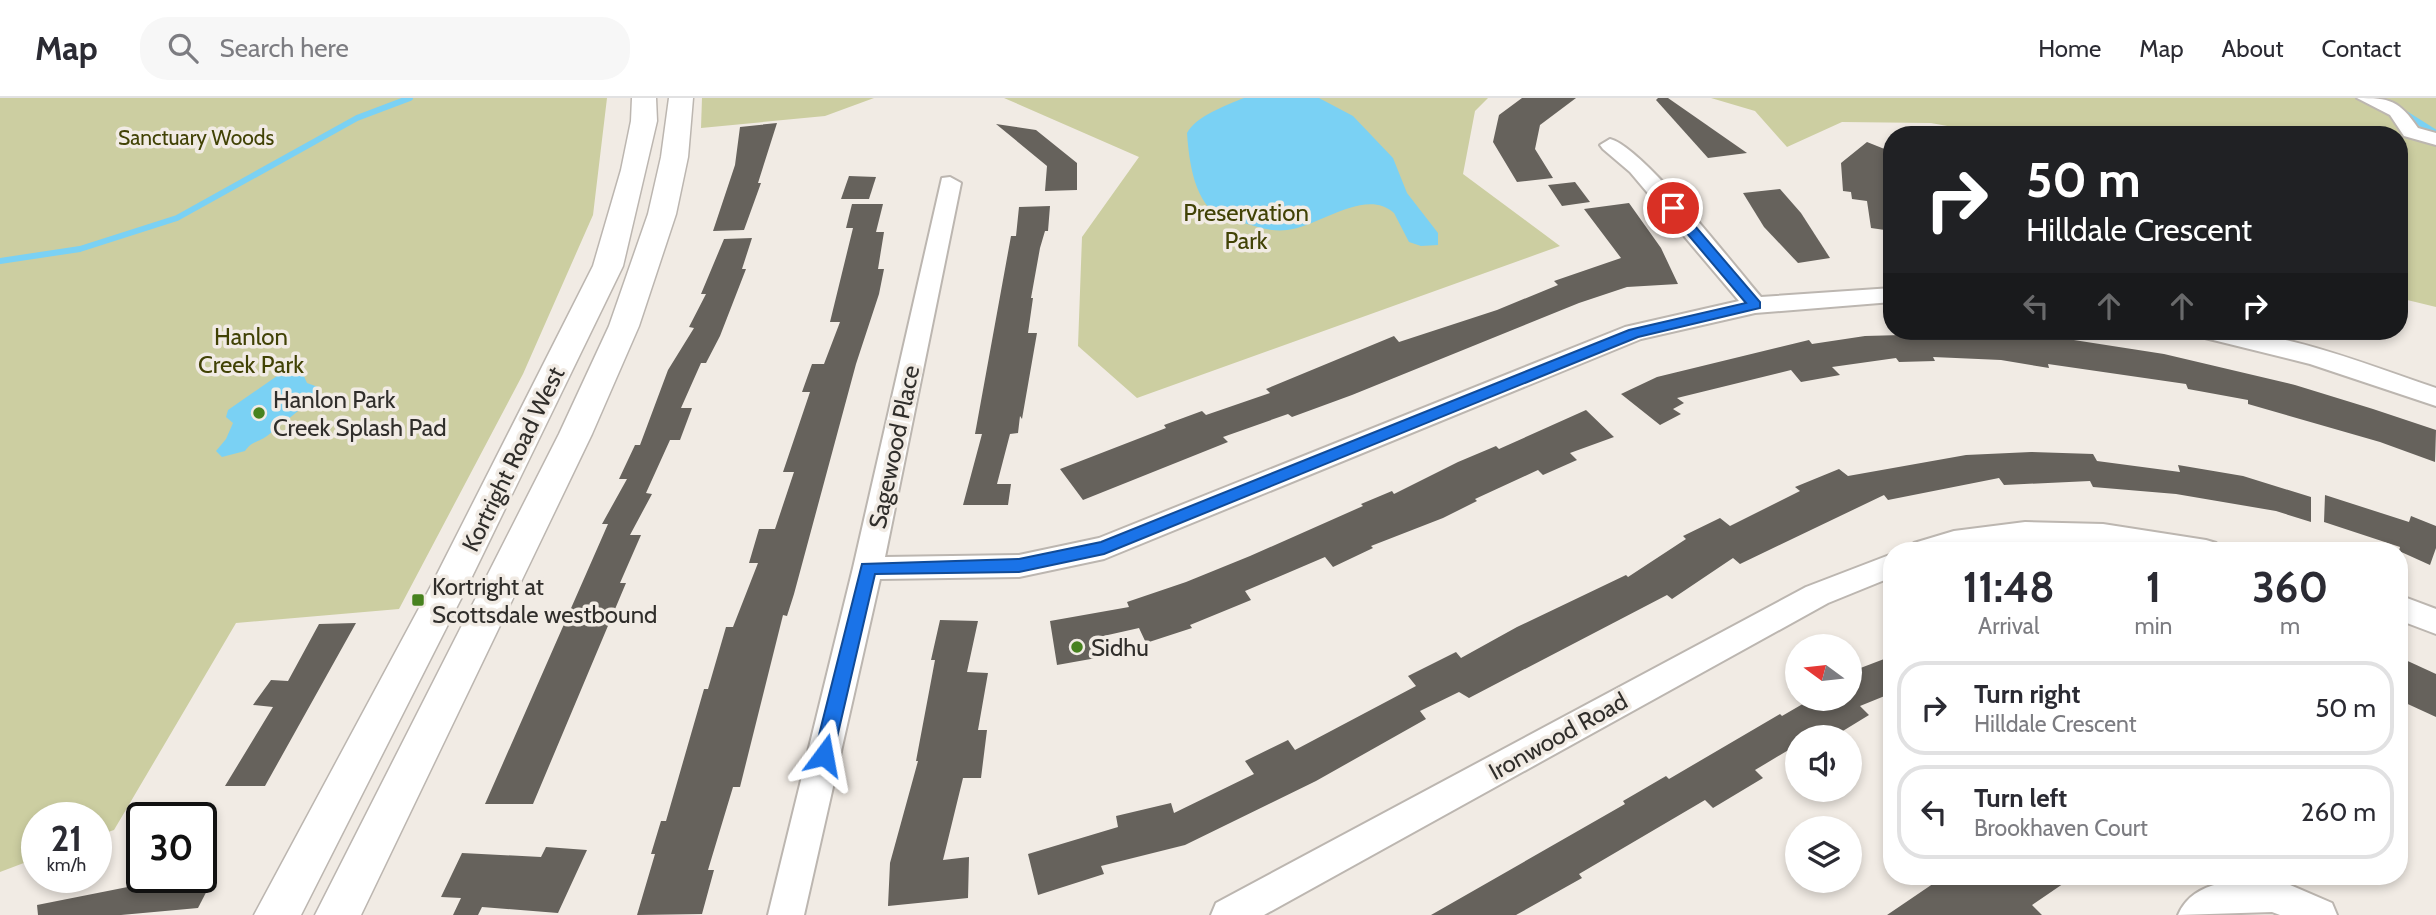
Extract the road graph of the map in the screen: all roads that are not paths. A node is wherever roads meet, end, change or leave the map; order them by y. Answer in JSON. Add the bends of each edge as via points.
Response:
{"nodes":[{"id":1,"x":644,"y":98,"type":"edge"},
{"id":2,"x":681,"y":98,"type":"edge"},
{"id":3,"x":2367,"y":98,"type":"edge"},
{"id":4,"x":2407,"y":126,"type":"edge"},
{"id":5,"x":2408,"y":128,"type":"edge"},
{"id":6,"x":2436,"y":139,"type":"edge"},
{"id":7,"x":1609,"y":145,"type":"dead end"},
{"id":8,"x":950,"y":183,"type":"dead end"},
{"id":9,"x":1883,"y":296,"type":"edge"},
{"id":10,"x":1755,"y":305,"type":"junction"},
{"id":11,"x":2246,"y":340,"type":"edge"},
{"id":12,"x":2436,"y":397,"type":"edge"},
{"id":13,"x":1952,"y":542,"type":"edge"},
{"id":14,"x":2157,"y":542,"type":"edge"},
{"id":15,"x":868,"y":568,"type":"junction"},
{"id":16,"x":1883,"y":569,"type":"edge"},
{"id":17,"x":2408,"y":611,"type":"edge"},
{"id":18,"x":2436,"y":622,"type":"edge"},
{"id":19,"x":277,"y":915,"type":"edge"},
{"id":20,"x":338,"y":915,"type":"edge"},
{"id":21,"x":786,"y":915,"type":"edge"},
{"id":22,"x":1229,"y":915,"type":"edge"},
{"id":23,"x":2196,"y":915,"type":"edge"},
{"id":24,"x":2319,"y":915,"type":"edge"}],
"edges":[{"from":1,"to":19,"type":"street","name":"Kortright Road West","via":[[634,170],[608,266],[450,585]]},
{"from":2,"to":20,"type":"street","name":"Kortright Road West","via":[[674,166],[657,236],[608,366]]},
{"from":3,"to":4,"type":"street","via":[[2397,111]]},
{"from":5,"to":6,"type":"street"},
{"from":7,"to":10,"type":"street","via":[[1638,167]]},
{"from":8,"to":15,"type":"street","name":"Sagewood Place"},
{"from":9,"to":10,"type":"street"},
{"from":10,"to":15,"type":"street","via":[[1634,333],[1104,548],[1019,566]]},
{"from":11,"to":12,"type":"street"},
{"from":13,"to":14,"type":"street","via":[[2054,530]]},
{"from":15,"to":21,"type":"street","name":"Sagewood Place"},
{"from":16,"to":22,"type":"street","name":"Ironwood Road","via":[[1817,595]]},
{"from":17,"to":18,"type":"street"},
{"from":23,"to":24,"type":"street","via":[[2216,900],[2274,895]]}]}
